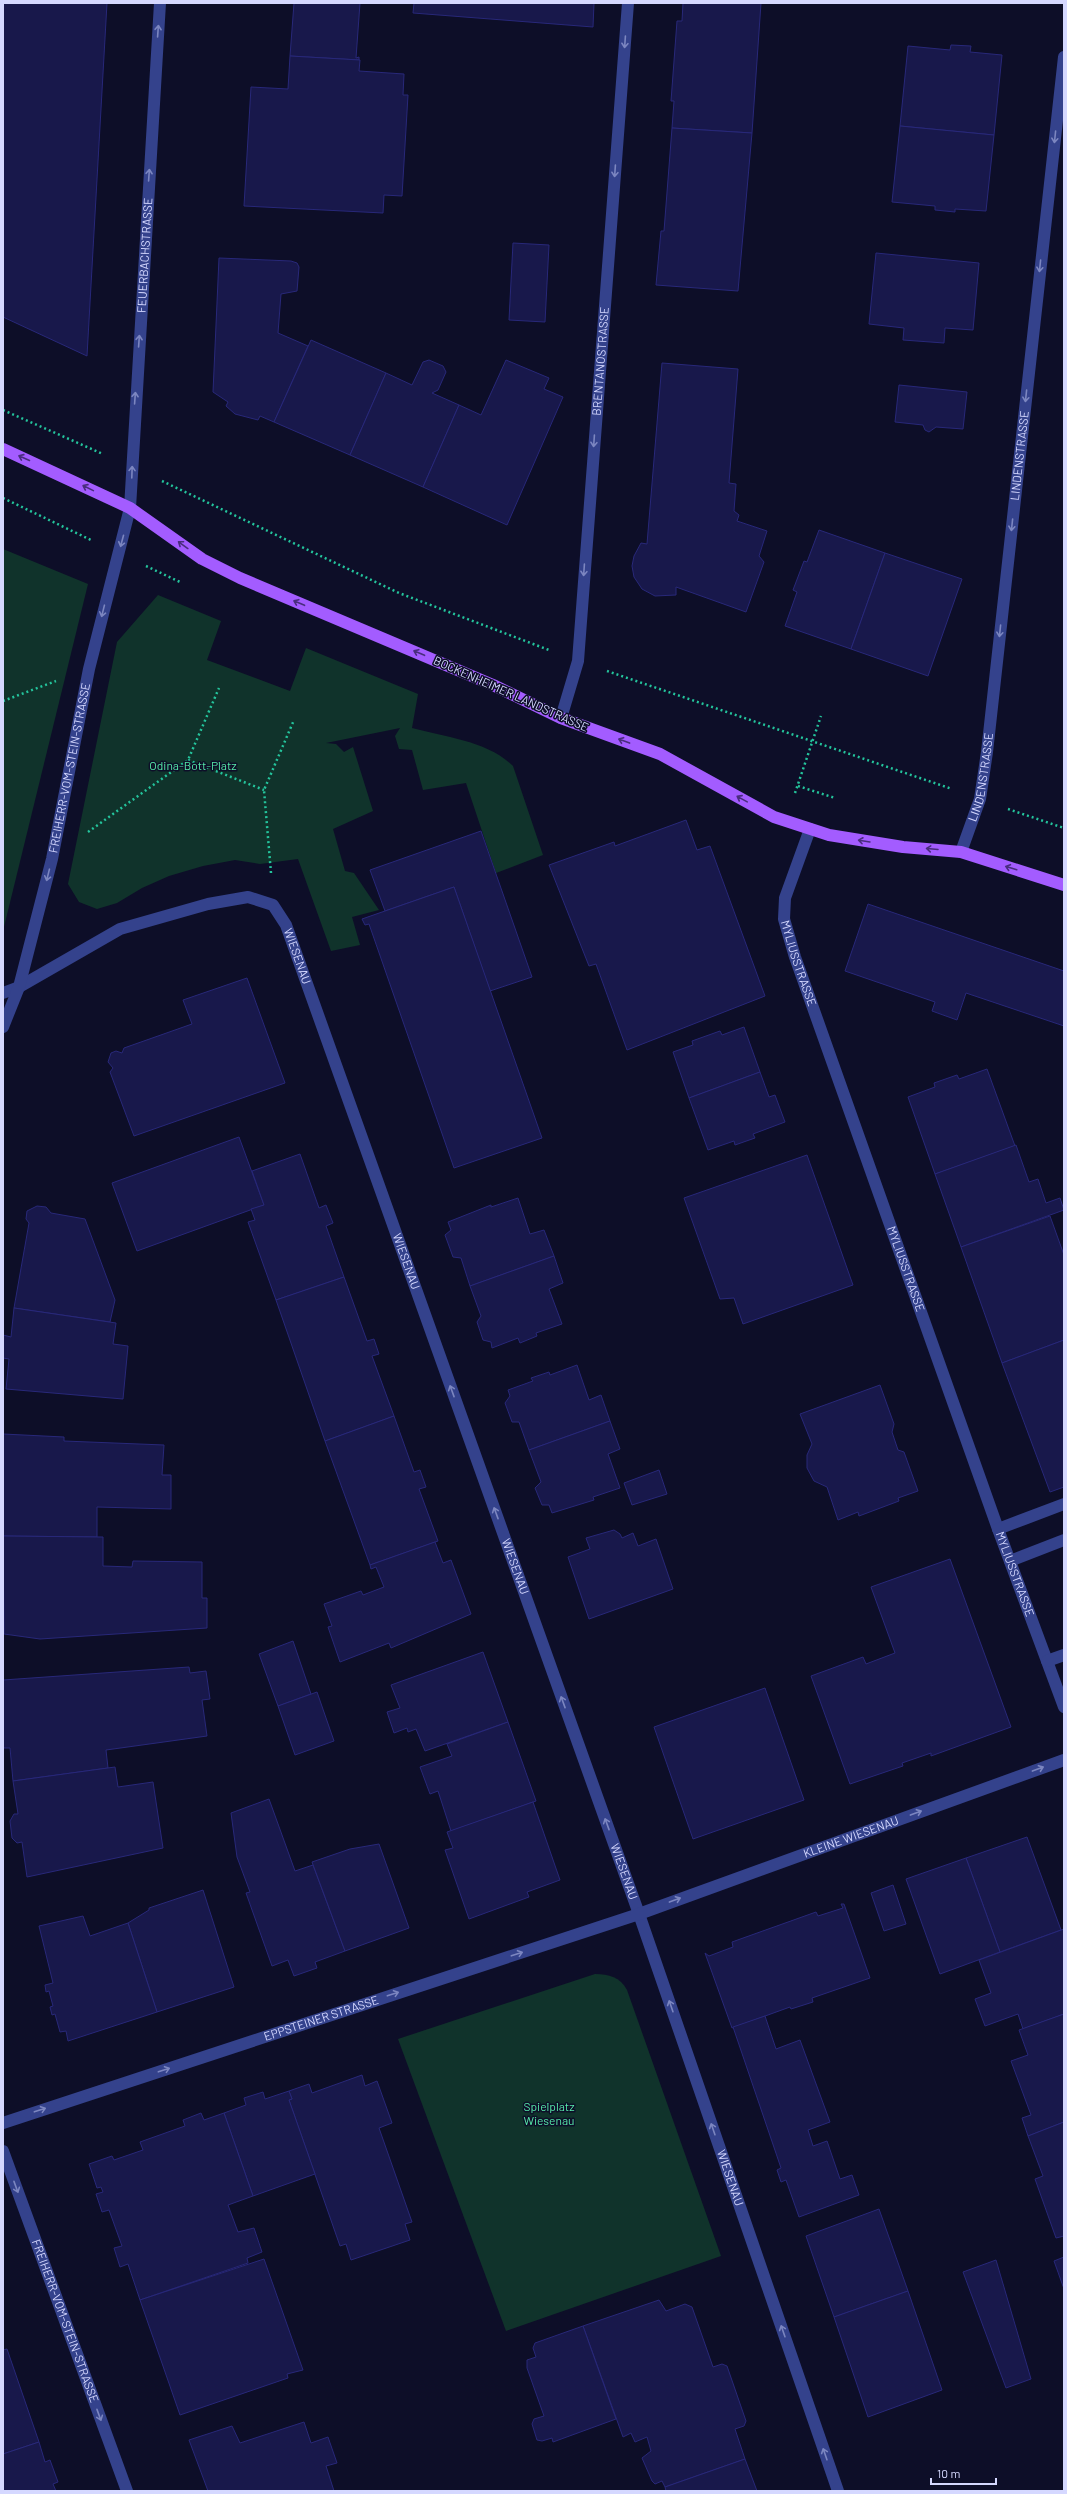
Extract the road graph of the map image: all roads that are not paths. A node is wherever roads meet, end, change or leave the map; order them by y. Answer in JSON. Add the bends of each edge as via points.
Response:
{"nodes":[{"id":1,"x":160,"y":3,"type":"edge"},
{"id":2,"x":628,"y":3,"type":"edge"},
{"id":3,"x":1064,"y":57,"type":"edge"},
{"id":4,"x":3,"y":448,"type":"edge"},
{"id":5,"x":130,"y":508,"type":"junction"},
{"id":6,"x":561,"y":718,"type":"junction"},
{"id":7,"x":810,"y":829,"type":"junction"},
{"id":8,"x":961,"y":852,"type":"junction"},
{"id":9,"x":1064,"y":885,"type":"edge"},
{"id":10,"x":19,"y":987,"type":"junction"},
{"id":11,"x":3,"y":993,"type":"edge"},
{"id":12,"x":3,"y":1027,"type":"edge"},
{"id":13,"x":1064,"y":1504,"type":"edge"},
{"id":14,"x":998,"y":1529,"type":"junction"},
{"id":15,"x":1064,"y":1540,"type":"edge"},
{"id":16,"x":1010,"y":1561,"type":"junction"},
{"id":17,"x":1064,"y":1655,"type":"edge"},
{"id":18,"x":1047,"y":1661,"type":"junction"},
{"id":19,"x":1062,"y":1694,"type":"edge"},
{"id":20,"x":1064,"y":1707,"type":"edge"},
{"id":21,"x":1064,"y":1760,"type":"edge"},
{"id":22,"x":639,"y":1914,"type":"junction"},
{"id":23,"x":3,"y":2122,"type":"edge"},
{"id":24,"x":3,"y":2151,"type":"edge"},
{"id":25,"x":127,"y":2491,"type":"edge"},
{"id":26,"x":838,"y":2491,"type":"edge"}],
"edges":[{"from":5,"to":1,"type":"street","name":"FEUERBACHSTRASSE","one_way":true},
{"from":2,"to":6,"type":"street","name":"BRENTANOSTRASSE","one_way":true,"via":[[578,661]]},
{"from":3,"to":8,"type":"street","name":"LINDENSTRASSE","one_way":true,"via":[[984,770],[980,799]]},
{"from":5,"to":4,"type":"main road","name":"BOCKENHEIMER LANDSTRASSE","one_way":true},
{"from":6,"to":5,"type":"main road","name":"BOCKENHEIMER LANDSTRASSE","one_way":true,"via":[[493,685],[240,578],[202,559]]},
{"from":5,"to":10,"type":"street","name":"FREIHERR-VOM-STEIN-STRASSE","one_way":true,"via":[[89,669],[52,859]]},
{"from":7,"to":6,"type":"main road","name":"BOCKENHEIMER LANDSTRASSE","one_way":true,"via":[[774,817],[660,754]]},
{"from":8,"to":7,"type":"main road","name":"BOCKENHEIMER LANDSTRASSE","one_way":true,"via":[[903,847],[829,836]]},
{"from":7,"to":14,"type":"street","name":"MYLIUSSTRASSE","via":[[785,898],[784,919],[811,1003]]},
{"from":9,"to":8,"type":"main road","name":"BOCKENHEIMER LANDSTRASSE","one_way":true},
{"from":10,"to":11,"type":"street"},
{"from":10,"to":12,"type":"street","name":"FREIHERR-VOM-STEIN-STRASSE"},
{"from":22,"to":10,"type":"street","name":"WIESENAU","one_way":true,"via":[[286,925],[273,905],[248,897],[241,898],[208,904],[120,929]]},
{"from":13,"to":14,"type":"street"},
{"from":14,"to":16,"type":"street","name":"MYLIUSSTRASSE"},
{"from":15,"to":16,"type":"street"},
{"from":16,"to":18,"type":"street","name":"MYLIUSSTRASSE"},
{"from":17,"to":18,"type":"street"},
{"from":18,"to":19,"type":"street","name":"MYLIUSSTRASSE"},
{"from":19,"to":20,"type":"street","name":"MYLIUSSTRASSE"},
{"from":22,"to":21,"type":"street","name":"KLEINE WIESENAU","one_way":true},
{"from":23,"to":22,"type":"street","name":"EPPSTEINER STRASSE","one_way":true},
{"from":26,"to":22,"type":"street","name":"WIESENAU","one_way":true},
{"from":24,"to":25,"type":"street","name":"FREIHERR-VOM-STEIN-STRASSE","one_way":true}]}
